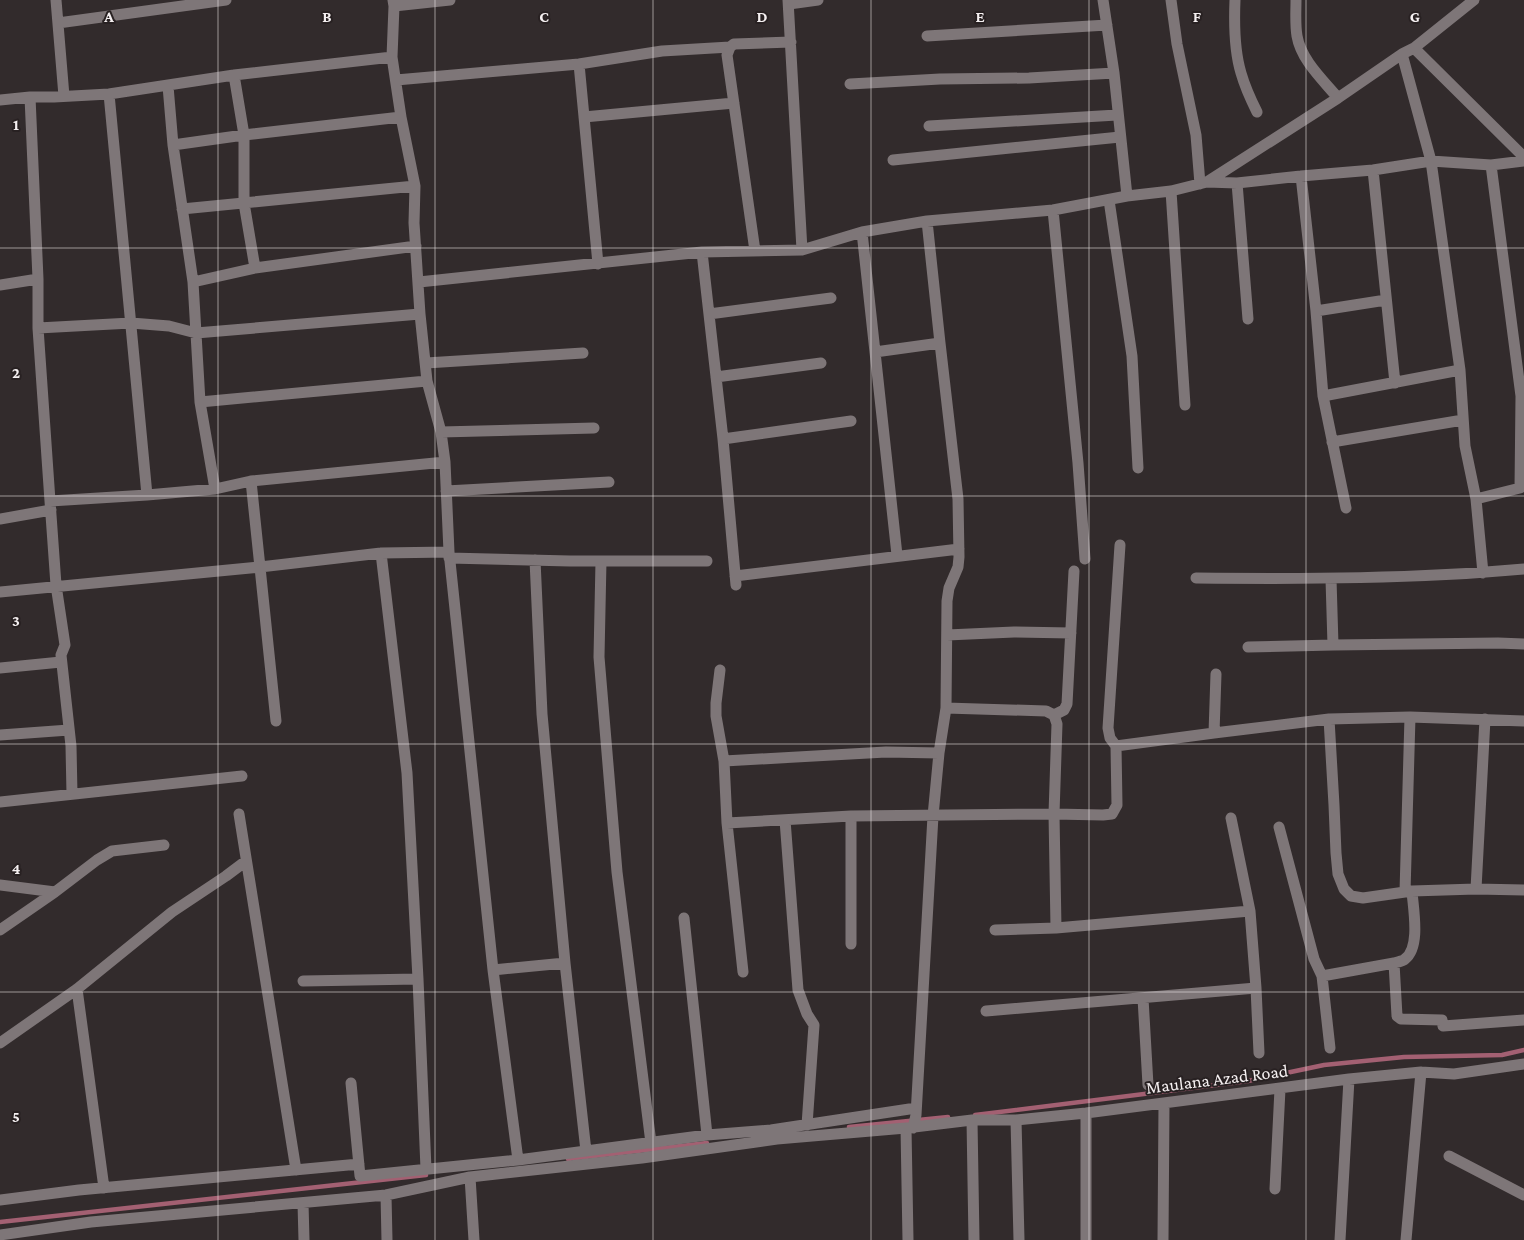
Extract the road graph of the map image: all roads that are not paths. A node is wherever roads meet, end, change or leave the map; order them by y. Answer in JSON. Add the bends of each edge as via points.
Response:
{"nodes":[{"id":1,"x":56,"y":0,"type":"edge"},
{"id":2,"x":226,"y":0,"type":"edge"},
{"id":3,"x":450,"y":0,"type":"edge"},
{"id":4,"x":818,"y":0,"type":"edge"},
{"id":5,"x":1103,"y":0,"type":"edge"},
{"id":6,"x":1171,"y":0,"type":"edge"},
{"id":7,"x":1235,"y":0,"type":"edge"},
{"id":8,"x":1296,"y":0,"type":"edge"},
{"id":9,"x":1474,"y":0,"type":"edge"},
{"id":10,"x":788,"y":2,"type":"edge"},
{"id":11,"x":393,"y":3,"type":"edge"},
{"id":12,"x":58,"y":22,"type":"junction"},
{"id":13,"x":1107,"y":26,"type":"junction"},
{"id":14,"x":927,"y":36,"type":"dead end"},
{"id":15,"x":790,"y":42,"type":"junction"},
{"id":16,"x":730,"y":47,"type":"junction"},
{"id":17,"x":1414,"y":48,"type":"junction"},
{"id":18,"x":1402,"y":54,"type":"junction"},
{"id":19,"x":392,"y":56,"type":"junction"},
{"id":20,"x":579,"y":64,"type":"junction"},
{"id":21,"x":1114,"y":73,"type":"junction"},
{"id":22,"x":234,"y":75,"type":"junction"},
{"id":23,"x":396,"y":80,"type":"junction"},
{"id":24,"x":850,"y":84,"type":"dead end"},
{"id":25,"x":168,"y":86,"type":"junction"},
{"id":26,"x":109,"y":94,"type":"junction"},
{"id":27,"x":64,"y":96,"type":"junction"},
{"id":28,"x":30,"y":97,"type":"junction"},
{"id":29,"x":1338,"y":98,"type":"junction"},
{"id":30,"x":0,"y":100,"type":"edge"},
{"id":31,"x":734,"y":103,"type":"junction"},
{"id":32,"x":1257,"y":112,"type":"dead end"},
{"id":33,"x":1117,"y":115,"type":"junction"},
{"id":34,"x":401,"y":117,"type":"junction"},
{"id":35,"x":584,"y":117,"type":"junction"},
{"id":36,"x":929,"y":126,"type":"dead end"},
{"id":37,"x":244,"y":135,"type":"junction"},
{"id":38,"x":1120,"y":137,"type":"junction"},
{"id":39,"x":173,"y":145,"type":"junction"},
{"id":40,"x":1524,"y":157,"type":"edge"},
{"id":41,"x":893,"y":160,"type":"dead end"},
{"id":42,"x":1431,"y":161,"type":"junction"},
{"id":43,"x":1524,"y":162,"type":"edge"},
{"id":44,"x":1491,"y":165,"type":"junction"},
{"id":45,"x":1372,"y":170,"type":"junction"},
{"id":46,"x":1301,"y":176,"type":"junction"},
{"id":47,"x":1204,"y":183,"type":"junction"},
{"id":48,"x":1237,"y":183,"type":"junction"},
{"id":49,"x":415,"y":186,"type":"junction"},
{"id":50,"x":1170,"y":190,"type":"junction"},
{"id":51,"x":1127,"y":196,"type":"junction"},
{"id":52,"x":1109,"y":200,"type":"junction"},
{"id":53,"x":244,"y":203,"type":"junction"},
{"id":54,"x":182,"y":209,"type":"junction"},
{"id":55,"x":1053,"y":210,"type":"junction"},
{"id":56,"x":927,"y":222,"type":"junction"},
{"id":57,"x":862,"y":232,"type":"junction"},
{"id":58,"x":416,"y":246,"type":"junction"},
{"id":59,"x":802,"y":250,"type":"junction"},
{"id":60,"x":755,"y":251,"type":"junction"},
{"id":61,"x":702,"y":252,"type":"junction"},
{"id":62,"x":598,"y":264,"type":"junction"},
{"id":63,"x":255,"y":268,"type":"junction"},
{"id":64,"x":38,"y":279,"type":"junction"},
{"id":65,"x":194,"y":282,"type":"junction"},
{"id":66,"x":419,"y":282,"type":"junction"},
{"id":67,"x":0,"y":285,"type":"edge"},
{"id":68,"x":831,"y":298,"type":"dead end"},
{"id":69,"x":1386,"y":300,"type":"junction"},
{"id":70,"x":1316,"y":311,"type":"junction"},
{"id":71,"x":420,"y":314,"type":"junction"},
{"id":72,"x":709,"y":314,"type":"junction"},
{"id":73,"x":1248,"y":319,"type":"dead end"},
{"id":74,"x":131,"y":323,"type":"junction"},
{"id":75,"x":38,"y":328,"type":"junction"},
{"id":76,"x":196,"y":333,"type":"junction"},
{"id":77,"x":940,"y":343,"type":"junction"},
{"id":78,"x":876,"y":352,"type":"junction"},
{"id":79,"x":583,"y":353,"type":"dead end"},
{"id":80,"x":426,"y":363,"type":"junction"},
{"id":81,"x":821,"y":363,"type":"dead end"},
{"id":82,"x":1460,"y":370,"type":"junction"},
{"id":83,"x":716,"y":377,"type":"junction"},
{"id":84,"x":427,"y":381,"type":"junction"},
{"id":85,"x":1395,"y":383,"type":"junction"},
{"id":86,"x":1323,"y":396,"type":"junction"},
{"id":87,"x":1522,"y":396,"type":"edge"},
{"id":88,"x":200,"y":402,"type":"junction"},
{"id":89,"x":1185,"y":405,"type":"dead end"},
{"id":90,"x":1463,"y":420,"type":"junction"},
{"id":91,"x":851,"y":421,"type":"dead end"},
{"id":92,"x":594,"y":428,"type":"dead end"},
{"id":93,"x":442,"y":432,"type":"junction"},
{"id":94,"x":723,"y":438,"type":"junction"},
{"id":95,"x":1332,"y":442,"type":"junction"},
{"id":96,"x":446,"y":462,"type":"junction"},
{"id":97,"x":1138,"y":468,"type":"dead end"},
{"id":98,"x":251,"y":480,"type":"junction"},
{"id":99,"x":608,"y":482,"type":"dead end"},
{"id":100,"x":215,"y":489,"type":"junction"},
{"id":101,"x":446,"y":491,"type":"junction"},
{"id":102,"x":147,"y":495,"type":"junction"},
{"id":103,"x":1476,"y":499,"type":"junction"},
{"id":104,"x":50,"y":506,"type":"junction"},
{"id":105,"x":1346,"y":508,"type":"dead end"},
{"id":106,"x":0,"y":519,"type":"edge"},
{"id":107,"x":1120,"y":545,"type":"dead end"},
{"id":108,"x":959,"y":549,"type":"junction"},
{"id":109,"x":381,"y":553,"type":"junction"},
{"id":110,"x":449,"y":555,"type":"junction"},
{"id":111,"x":897,"y":555,"type":"junction"},
{"id":112,"x":1085,"y":559,"type":"dead end"},
{"id":113,"x":535,"y":560,"type":"junction"},
{"id":114,"x":601,"y":561,"type":"junction"},
{"id":115,"x":707,"y":561,"type":"dead end"},
{"id":116,"x":260,"y":567,"type":"junction"},
{"id":117,"x":1524,"y":569,"type":"edge"},
{"id":118,"x":1074,"y":571,"type":"dead end"},
{"id":119,"x":1483,"y":573,"type":"junction"},
{"id":120,"x":1196,"y":578,"type":"dead end"},
{"id":121,"x":1331,"y":579,"type":"junction"},
{"id":122,"x":56,"y":585,"type":"junction"},
{"id":123,"x":0,"y":592,"type":"edge"},
{"id":124,"x":1071,"y":633,"type":"junction"},
{"id":125,"x":947,"y":635,"type":"junction"},
{"id":126,"x":1524,"y":644,"type":"edge"},
{"id":127,"x":1333,"y":645,"type":"junction"},
{"id":128,"x":1248,"y":647,"type":"dead end"},
{"id":129,"x":61,"y":662,"type":"junction"},
{"id":130,"x":0,"y":668,"type":"edge"},
{"id":131,"x":720,"y":670,"type":"dead end"},
{"id":132,"x":1216,"y":674,"type":"dead end"},
{"id":133,"x":946,"y":708,"type":"junction"},
{"id":134,"x":1054,"y":715,"type":"junction"},
{"id":135,"x":1410,"y":718,"type":"junction"},
{"id":136,"x":1329,"y":719,"type":"junction"},
{"id":137,"x":1485,"y":719,"type":"junction"},
{"id":138,"x":276,"y":721,"type":"dead end"},
{"id":139,"x":1524,"y":721,"type":"edge"},
{"id":140,"x":69,"y":730,"type":"junction"},
{"id":141,"x":1214,"y":733,"type":"junction"},
{"id":142,"x":0,"y":735,"type":"edge"},
{"id":143,"x":1116,"y":746,"type":"junction"},
{"id":144,"x":939,"y":753,"type":"junction"},
{"id":145,"x":724,"y":761,"type":"junction"},
{"id":146,"x":242,"y":776,"type":"dead end"},
{"id":147,"x":72,"y":794,"type":"junction"},
{"id":148,"x":0,"y":802,"type":"edge"},
{"id":149,"x":239,"y":814,"type":"dead end"},
{"id":150,"x":1054,"y":814,"type":"junction"},
{"id":151,"x":851,"y":816,"type":"junction"},
{"id":152,"x":933,"y":816,"type":"junction"},
{"id":153,"x":1231,"y":818,"type":"dead end"},
{"id":154,"x":785,"y":820,"type":"junction"},
{"id":155,"x":727,"y":823,"type":"junction"},
{"id":156,"x":1279,"y":827,"type":"dead end"},
{"id":157,"x":164,"y":845,"type":"dead end"},
{"id":158,"x":246,"y":861,"type":"junction"},
{"id":159,"x":0,"y":885,"type":"edge"},
{"id":160,"x":1476,"y":889,"type":"junction"},
{"id":161,"x":1524,"y":890,"type":"edge"},
{"id":162,"x":55,"y":892,"type":"junction"},
{"id":163,"x":1409,"y":892,"type":"junction"},
{"id":164,"x":1250,"y":910,"type":"junction"},
{"id":165,"x":684,"y":918,"type":"dead end"},
{"id":166,"x":1056,"y":928,"type":"junction"},
{"id":167,"x":0,"y":930,"type":"edge"},
{"id":168,"x":995,"y":930,"type":"dead end"},
{"id":169,"x":851,"y":944,"type":"dead end"},
{"id":170,"x":565,"y":963,"type":"junction"},
{"id":171,"x":1394,"y":963,"type":"junction"},
{"id":172,"x":494,"y":970,"type":"junction"},
{"id":173,"x":743,"y":972,"type":"dead end"},
{"id":174,"x":1322,"y":976,"type":"junction"},
{"id":175,"x":418,"y":979,"type":"junction"},
{"id":176,"x":302,"y":981,"type":"dead end"},
{"id":177,"x":1256,"y":988,"type":"junction"},
{"id":178,"x":77,"y":989,"type":"junction"},
{"id":179,"x":1143,"y":998,"type":"junction"},
{"id":180,"x":986,"y":1011,"type":"dead end"},
{"id":181,"x":1524,"y":1020,"type":"edge"},
{"id":182,"x":0,"y":1043,"type":"edge"},
{"id":183,"x":1330,"y":1048,"type":"dead end"},
{"id":184,"x":1259,"y":1053,"type":"dead end"},
{"id":185,"x":1524,"y":1064,"type":"edge"},
{"id":186,"x":1421,"y":1072,"type":"junction"},
{"id":187,"x":1349,"y":1079,"type":"junction"},
{"id":188,"x":351,"y":1083,"type":"dead end"},
{"id":189,"x":1148,"y":1085,"type":"dead end"},
{"id":190,"x":1280,"y":1088,"type":"junction"},
{"id":191,"x":1164,"y":1103,"type":"junction"},
{"id":192,"x":1086,"y":1113,"type":"junction"},
{"id":193,"x":913,"y":1120,"type":"junction"},
{"id":194,"x":972,"y":1120,"type":"junction"},
{"id":195,"x":1016,"y":1120,"type":"junction"},
{"id":196,"x":807,"y":1125,"type":"junction"},
{"id":197,"x":707,"y":1135,"type":"junction"},
{"id":198,"x":651,"y":1143,"type":"junction"},
{"id":199,"x":586,"y":1151,"type":"junction"},
{"id":200,"x":1449,"y":1156,"type":"dead end"},
{"id":201,"x":518,"y":1160,"type":"junction"},
{"id":202,"x":359,"y":1164,"type":"junction"},
{"id":203,"x":296,"y":1170,"type":"junction"},
{"id":204,"x":426,"y":1170,"type":"junction"},
{"id":205,"x":470,"y":1177,"type":"junction"},
{"id":206,"x":104,"y":1188,"type":"junction"},
{"id":207,"x":1275,"y":1189,"type":"dead end"},
{"id":208,"x":386,"y":1195,"type":"junction"},
{"id":209,"x":1524,"y":1196,"type":"edge"},
{"id":210,"x":0,"y":1200,"type":"edge"},
{"id":211,"x":303,"y":1203,"type":"junction"},
{"id":212,"x":0,"y":1235,"type":"edge"},
{"id":213,"x":304,"y":1240,"type":"edge"},
{"id":214,"x":387,"y":1240,"type":"edge"},
{"id":215,"x":474,"y":1240,"type":"edge"},
{"id":216,"x":908,"y":1240,"type":"edge"},
{"id":217,"x":974,"y":1240,"type":"edge"},
{"id":218,"x":1019,"y":1240,"type":"edge"},
{"id":219,"x":1086,"y":1240,"type":"edge"},
{"id":220,"x":1163,"y":1240,"type":"edge"},
{"id":221,"x":1340,"y":1240,"type":"edge"},
{"id":222,"x":1406,"y":1240,"type":"edge"}],
"edges":[{"from":1,"to":12,"type":"street"},
{"from":2,"to":12,"type":"street"},
{"from":3,"to":11,"type":"street"},
{"from":4,"to":10,"type":"street"},
{"from":5,"to":13,"type":"street"},
{"from":6,"to":47,"type":"street"},
{"from":7,"to":32,"type":"street","via":[[1237,56]]},
{"from":8,"to":29,"type":"street","via":[[1296,34],[1300,47]]},
{"from":9,"to":17,"type":"street"},
{"from":10,"to":15,"type":"street"},
{"from":11,"to":19,"type":"street"},
{"from":12,"to":27,"type":"street"},
{"from":13,"to":14,"type":"street"},
{"from":13,"to":21,"type":"street"},
{"from":15,"to":16,"type":"street","via":[[734,44]]},
{"from":15,"to":59,"type":"street"},
{"from":16,"to":20,"type":"street","via":[[662,51]]},
{"from":16,"to":31,"type":"street","via":[[727,55]]},
{"from":17,"to":18,"type":"street"},
{"from":17,"to":40,"type":"street"},
{"from":18,"to":29,"type":"street"},
{"from":18,"to":42,"type":"street"},
{"from":19,"to":22,"type":"street"},
{"from":19,"to":23,"type":"street"},
{"from":20,"to":23,"type":"street"},
{"from":20,"to":35,"type":"street"},
{"from":21,"to":24,"type":"street"},
{"from":21,"to":33,"type":"street"},
{"from":22,"to":25,"type":"street"},
{"from":22,"to":37,"type":"street"},
{"from":23,"to":34,"type":"street"},
{"from":25,"to":26,"type":"street"},
{"from":25,"to":39,"type":"street"},
{"from":26,"to":27,"type":"street"},
{"from":26,"to":74,"type":"street"},
{"from":27,"to":28,"type":"street"},
{"from":28,"to":30,"type":"street"},
{"from":28,"to":64,"type":"street"},
{"from":29,"to":47,"type":"street"},
{"from":31,"to":35,"type":"street"},
{"from":31,"to":60,"type":"street"},
{"from":33,"to":36,"type":"street"},
{"from":33,"to":38,"type":"street"},
{"from":34,"to":37,"type":"street"},
{"from":34,"to":49,"type":"street"},
{"from":35,"to":62,"type":"street"},
{"from":37,"to":39,"type":"street"},
{"from":37,"to":53,"type":"street"},
{"from":38,"to":41,"type":"street"},
{"from":38,"to":51,"type":"street"},
{"from":39,"to":54,"type":"street"},
{"from":42,"to":44,"type":"street"},
{"from":42,"to":45,"type":"street"},
{"from":42,"to":82,"type":"street"},
{"from":43,"to":44,"type":"street"},
{"from":44,"to":87,"type":"street"},
{"from":45,"to":46,"type":"street"},
{"from":45,"to":69,"type":"street"},
{"from":46,"to":48,"type":"street"},
{"from":46,"to":70,"type":"street"},
{"from":47,"to":48,"type":"street"},
{"from":47,"to":50,"type":"street"},
{"from":48,"to":73,"type":"street"},
{"from":49,"to":53,"type":"street"},
{"from":49,"to":58,"type":"street"},
{"from":50,"to":51,"type":"street"},
{"from":50,"to":89,"type":"street"},
{"from":51,"to":52,"type":"street"},
{"from":52,"to":55,"type":"street"},
{"from":52,"to":97,"type":"street","via":[[1132,356]]},
{"from":53,"to":54,"type":"street"},
{"from":53,"to":63,"type":"street"},
{"from":54,"to":65,"type":"street"},
{"from":55,"to":56,"type":"street"},
{"from":55,"to":112,"type":"street"},
{"from":56,"to":57,"type":"street"},
{"from":56,"to":77,"type":"street"},
{"from":57,"to":59,"type":"street"},
{"from":57,"to":78,"type":"street"},
{"from":58,"to":63,"type":"street"},
{"from":58,"to":66,"type":"street"},
{"from":59,"to":60,"type":"street"},
{"from":60,"to":61,"type":"street"},
{"from":61,"to":62,"type":"street"},
{"from":61,"to":72,"type":"street"},
{"from":62,"to":66,"type":"street"},
{"from":63,"to":65,"type":"street"},
{"from":64,"to":67,"type":"street"},
{"from":64,"to":75,"type":"street"},
{"from":65,"to":76,"type":"street"},
{"from":66,"to":71,"type":"street"},
{"from":68,"to":72,"type":"street"},
{"from":69,"to":70,"type":"street"},
{"from":69,"to":85,"type":"street"},
{"from":70,"to":86,"type":"street"},
{"from":71,"to":76,"type":"street"},
{"from":71,"to":80,"type":"street"},
{"from":72,"to":83,"type":"street"},
{"from":74,"to":75,"type":"street"},
{"from":74,"to":76,"type":"street","via":[[169,326]]},
{"from":74,"to":102,"type":"street"},
{"from":75,"to":104,"type":"street"},
{"from":76,"to":88,"type":"street"},
{"from":77,"to":78,"type":"street"},
{"from":77,"to":108,"type":"street","via":[[958,499]]},
{"from":78,"to":111,"type":"street"},
{"from":79,"to":80,"type":"street"},
{"from":80,"to":84,"type":"street"},
{"from":81,"to":83,"type":"street"},
{"from":82,"to":85,"type":"street"},
{"from":82,"to":90,"type":"street"},
{"from":83,"to":94,"type":"street"},
{"from":84,"to":88,"type":"street"},
{"from":84,"to":93,"type":"street"},
{"from":85,"to":86,"type":"street"},
{"from":86,"to":95,"type":"street"},
{"from":87,"to":103,"type":"street","via":[[1520,488]]},
{"from":88,"to":100,"type":"street"},
{"from":90,"to":95,"type":"street"},
{"from":90,"to":103,"type":"street"},
{"from":91,"to":94,"type":"street"},
{"from":92,"to":93,"type":"street"},
{"from":93,"to":96,"type":"street"},
{"from":94,"to":111,"type":"street","via":[[735,581]]},
{"from":95,"to":105,"type":"street"},
{"from":96,"to":98,"type":"street"},
{"from":96,"to":101,"type":"street"},
{"from":98,"to":100,"type":"street"},
{"from":98,"to":116,"type":"street"},
{"from":99,"to":101,"type":"street"},
{"from":100,"to":102,"type":"street"},
{"from":101,"to":110,"type":"street"},
{"from":102,"to":104,"type":"street"},
{"from":103,"to":119,"type":"street"},
{"from":104,"to":106,"type":"street"},
{"from":104,"to":122,"type":"street"},
{"from":107,"to":143,"type":"street","via":[[1108,728]]},
{"from":108,"to":111,"type":"street"},
{"from":108,"to":125,"type":"street","via":[[958,567],[949,588]]},
{"from":109,"to":110,"type":"street"},
{"from":109,"to":116,"type":"street"},
{"from":109,"to":175,"type":"street","via":[[408,774]]},
{"from":110,"to":113,"type":"street"},
{"from":110,"to":172,"type":"street"},
{"from":113,"to":114,"type":"street"},
{"from":113,"to":170,"type":"street","via":[[542,714]]},
{"from":114,"to":115,"type":"street"},
{"from":114,"to":198,"type":"street","via":[[599,658],[617,872]]},
{"from":116,"to":122,"type":"street"},
{"from":116,"to":138,"type":"street"},
{"from":117,"to":119,"type":"street"},
{"from":118,"to":124,"type":"street"},
{"from":119,"to":121,"type":"street"},
{"from":120,"to":121,"type":"street"},
{"from":121,"to":127,"type":"street"},
{"from":122,"to":123,"type":"street"},
{"from":122,"to":129,"type":"street","via":[[65,645]]},
{"from":124,"to":125,"type":"street"},
{"from":124,"to":134,"type":"street","via":[[1067,704],[1064,710]]},
{"from":125,"to":133,"type":"street"},
{"from":126,"to":127,"type":"street"},
{"from":127,"to":128,"type":"street"},
{"from":129,"to":130,"type":"street"},
{"from":129,"to":140,"type":"street"},
{"from":131,"to":145,"type":"street","via":[[716,716]]},
{"from":132,"to":141,"type":"street"},
{"from":133,"to":134,"type":"street","via":[[1046,711]]},
{"from":133,"to":144,"type":"street"},
{"from":134,"to":150,"type":"street"},
{"from":135,"to":136,"type":"street"},
{"from":135,"to":137,"type":"street"},
{"from":135,"to":163,"type":"street"},
{"from":136,"to":141,"type":"street"},
{"from":136,"to":163,"type":"street","via":[[1336,853],[1338,874],[1344,889],[1351,896],[1363,898]]},
{"from":137,"to":139,"type":"street"},
{"from":137,"to":160,"type":"street"},
{"from":140,"to":142,"type":"street"},
{"from":140,"to":147,"type":"street"},
{"from":141,"to":143,"type":"street"},
{"from":143,"to":150,"type":"street","via":[[1117,805],[1112,814]]},
{"from":144,"to":145,"type":"street","via":[[886,752]]},
{"from":144,"to":152,"type":"street"},
{"from":145,"to":155,"type":"street"},
{"from":146,"to":147,"type":"street"},
{"from":147,"to":148,"type":"street"},
{"from":149,"to":158,"type":"street"},
{"from":150,"to":152,"type":"street"},
{"from":150,"to":166,"type":"street"},
{"from":151,"to":152,"type":"street"},
{"from":151,"to":154,"type":"street"},
{"from":151,"to":169,"type":"street"},
{"from":152,"to":193,"type":"street"},
{"from":153,"to":164,"type":"street"},
{"from":154,"to":155,"type":"street"},
{"from":154,"to":196,"type":"street","via":[[798,990],[814,1025]]},
{"from":155,"to":173,"type":"street"},
{"from":156,"to":174,"type":"street","via":[[1314,959]]},
{"from":157,"to":162,"type":"street","via":[[112,851]]},
{"from":158,"to":178,"type":"street","via":[[172,912]]},
{"from":158,"to":203,"type":"street"},
{"from":159,"to":162,"type":"street"},
{"from":160,"to":161,"type":"street"},
{"from":160,"to":163,"type":"street"},
{"from":162,"to":167,"type":"street"},
{"from":163,"to":171,"type":"street","via":[[1415,941],[1405,960]]},
{"from":164,"to":166,"type":"street"},
{"from":164,"to":177,"type":"street"},
{"from":165,"to":197,"type":"street"},
{"from":166,"to":168,"type":"street"},
{"from":170,"to":172,"type":"street"},
{"from":170,"to":199,"type":"street"},
{"from":171,"to":174,"type":"street"},
{"from":171,"to":181,"type":"street","via":[[1397,1016],[1401,1019],[1442,1020],[1444,1026]]},
{"from":172,"to":201,"type":"street"},
{"from":174,"to":183,"type":"street"},
{"from":175,"to":176,"type":"street"},
{"from":175,"to":204,"type":"street"},
{"from":177,"to":179,"type":"street"},
{"from":177,"to":184,"type":"street"},
{"from":178,"to":182,"type":"street"},
{"from":178,"to":206,"type":"street"},
{"from":179,"to":180,"type":"street"},
{"from":179,"to":189,"type":"street"},
{"from":185,"to":186,"type":"street","name":"Maulana Azad Road","via":[[1454,1074]]},
{"from":186,"to":187,"type":"street","name":"Maulana Azad Road"},
{"from":186,"to":222,"type":"street"},
{"from":187,"to":190,"type":"street","name":"Maulana Azad Road"},
{"from":187,"to":221,"type":"street"},
{"from":188,"to":202,"type":"street"},
{"from":190,"to":191,"type":"street","name":"Maulana Azad Road"},
{"from":190,"to":207,"type":"street"},
{"from":191,"to":192,"type":"street","name":"Maulana Azad Road"},
{"from":191,"to":220,"type":"street"},
{"from":192,"to":195,"type":"street","name":"Maulana Azad Road"},
{"from":192,"to":219,"type":"street"},
{"from":193,"to":194,"type":"street","name":"Maulana Azad Road"},
{"from":193,"to":196,"type":"street"},
{"from":193,"to":205,"type":"street","via":[[642,1158]]},
{"from":193,"to":216,"type":"street"},
{"from":194,"to":195,"type":"street","name":"Maulana Azad Road"},
{"from":194,"to":217,"type":"street"},
{"from":195,"to":218,"type":"street"},
{"from":196,"to":197,"type":"street"},
{"from":197,"to":198,"type":"street"},
{"from":198,"to":199,"type":"street"},
{"from":199,"to":201,"type":"street"},
{"from":200,"to":209,"type":"street"},
{"from":201,"to":204,"type":"street"},
{"from":202,"to":203,"type":"street"},
{"from":202,"to":204,"type":"street","via":[[360,1176]]},
{"from":203,"to":206,"type":"street"},
{"from":205,"to":208,"type":"street"},
{"from":205,"to":215,"type":"street"},
{"from":206,"to":210,"type":"street"},
{"from":208,"to":211,"type":"street"},
{"from":208,"to":214,"type":"street"},
{"from":211,"to":212,"type":"street","via":[[91,1222]]},
{"from":211,"to":213,"type":"street"}]}
